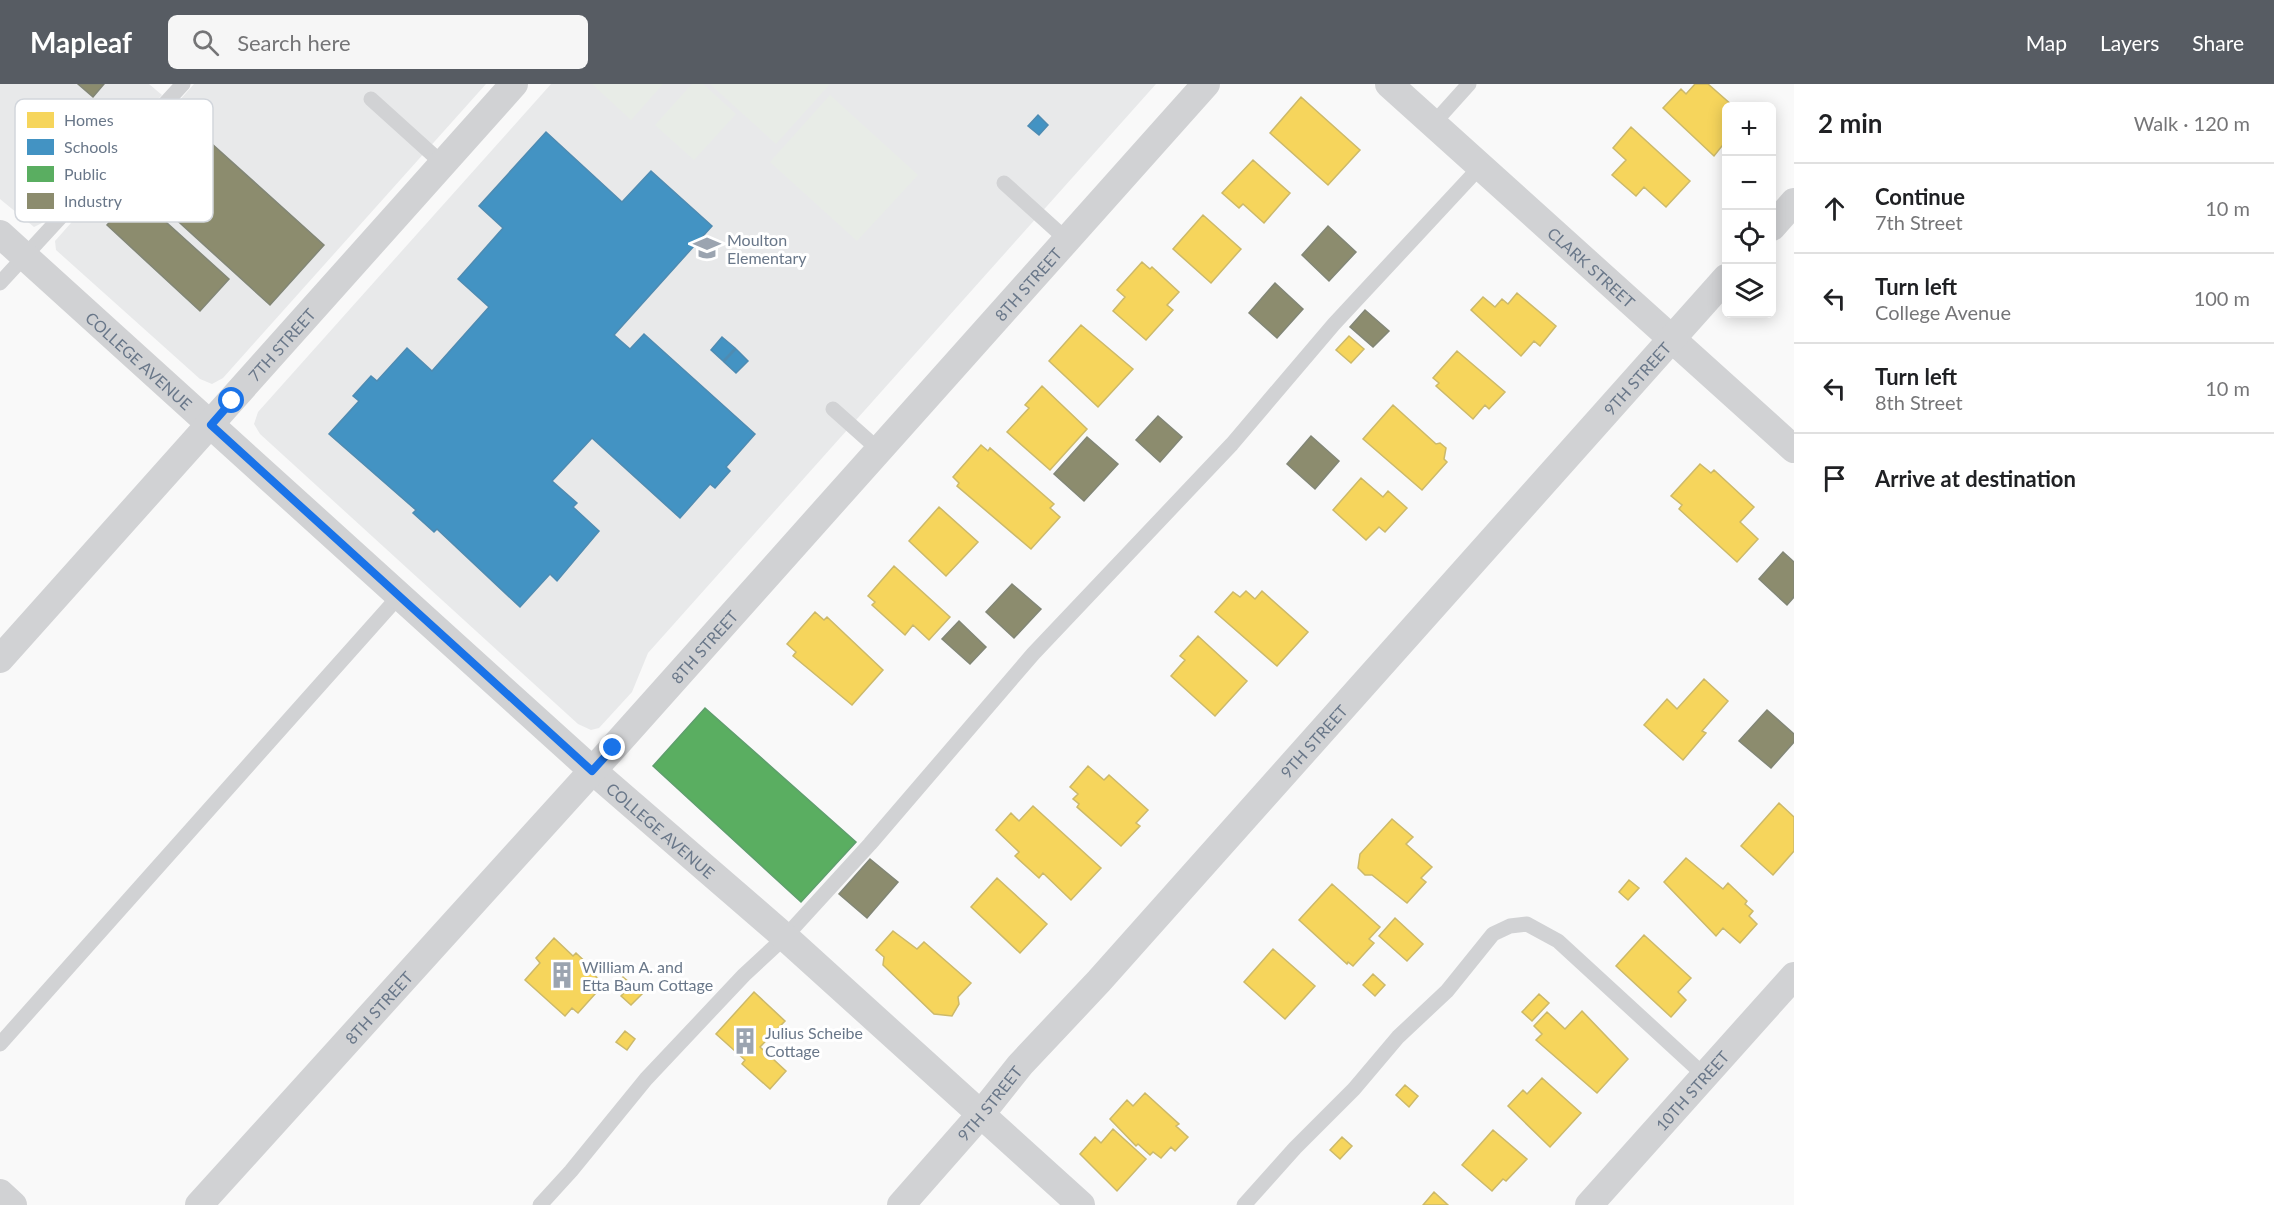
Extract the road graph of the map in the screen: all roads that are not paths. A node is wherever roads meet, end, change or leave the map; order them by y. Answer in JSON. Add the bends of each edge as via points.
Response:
{"nodes":[{"id":1,"x":183,"y":84,"type":"edge"},
{"id":2,"x":514,"y":84,"type":"edge"},
{"id":3,"x":1206,"y":84,"type":"edge"},
{"id":4,"x":1389,"y":84,"type":"edge"},
{"id":5,"x":1469,"y":84,"type":"edge"},
{"id":6,"x":169,"y":99,"type":"edge"},
{"id":7,"x":371,"y":99,"type":"dead end"},
{"id":8,"x":1433,"y":124,"type":"junction"},
{"id":9,"x":443,"y":164,"type":"junction"},
{"id":10,"x":1480,"y":167,"type":"junction"},
{"id":11,"x":1004,"y":183,"type":"dead end"},
{"id":12,"x":1794,"y":202,"type":"edge"},
{"id":13,"x":56,"y":222,"type":"edge"},
{"id":14,"x":1776,"y":222,"type":"edge"},
{"id":15,"x":0,"y":234,"type":"edge"},
{"id":16,"x":1067,"y":240,"type":"junction"},
{"id":17,"x":23,"y":256,"type":"junction"},
{"id":18,"x":0,"y":282,"type":"edge"},
{"id":19,"x":1722,"y":283,"type":"edge"},
{"id":20,"x":1672,"y":339,"type":"junction"},
{"id":21,"x":833,"y":409,"type":"dead end"},
{"id":22,"x":211,"y":425,"type":"junction"},
{"id":23,"x":879,"y":450,"type":"junction"},
{"id":24,"x":1794,"y":450,"type":"edge"},
{"id":25,"x":400,"y":595,"type":"junction"},
{"id":26,"x":0,"y":659,"type":"edge"},
{"id":27,"x":592,"y":771,"type":"junction"},
{"id":28,"x":785,"y":936,"type":"junction"},
{"id":29,"x":1794,"y":976,"type":"edge"},
{"id":30,"x":0,"y":1044,"type":"edge"},
{"id":31,"x":1705,"y":1076,"type":"junction"},
{"id":32,"x":981,"y":1114,"type":"junction"},
{"id":33,"x":0,"y":1193,"type":"edge"},
{"id":34,"x":13,"y":1205,"type":"edge"},
{"id":35,"x":199,"y":1205,"type":"edge"},
{"id":36,"x":540,"y":1205,"type":"edge"},
{"id":37,"x":901,"y":1205,"type":"edge"},
{"id":38,"x":1081,"y":1205,"type":"edge"},
{"id":39,"x":1244,"y":1205,"type":"edge"},
{"id":40,"x":1589,"y":1205,"type":"edge"}],
"edges":[{"from":1,"to":6,"type":"lane"},
{"from":2,"to":9,"type":"street","name":"7TH STREET"},
{"from":3,"to":16,"type":"street","name":"8TH STREET"},
{"from":4,"to":8,"type":"street","name":"CLARK STREET"},
{"from":5,"to":8,"type":"lane"},
{"from":7,"to":9,"type":"lane"},
{"from":8,"to":10,"type":"street","name":"CLARK STREET"},
{"from":9,"to":22,"type":"street","name":"7TH STREET"},
{"from":10,"to":20,"type":"street","name":"CLARK STREET"},
{"from":10,"to":28,"type":"lane","via":[[1334,324],[1232,444],[1033,654],[870,844]]},
{"from":11,"to":16,"type":"lane"},
{"from":12,"to":14,"type":"street"},
{"from":13,"to":17,"type":"lane"},
{"from":15,"to":17,"type":"street","name":"COLLEGE AVENUE"},
{"from":16,"to":23,"type":"street","name":"8TH STREET"},
{"from":17,"to":18,"type":"lane"},
{"from":17,"to":22,"type":"street","name":"COLLEGE AVENUE"},
{"from":19,"to":20,"type":"street","name":"9TH STREET"},
{"from":20,"to":24,"type":"street","name":"CLARK STREET"},
{"from":20,"to":32,"type":"street","name":"9TH STREET","via":[[1107,973],[1020,1065]]},
{"from":21,"to":23,"type":"lane"},
{"from":22,"to":25,"type":"street","name":"COLLEGE AVENUE"},
{"from":22,"to":26,"type":"street","name":"7TH STREET"},
{"from":23,"to":27,"type":"street","name":"8TH STREET"},
{"from":25,"to":27,"type":"street","name":"COLLEGE AVENUE"},
{"from":25,"to":30,"type":"lane"},
{"from":27,"to":28,"type":"street","name":"COLLEGE AVENUE"},
{"from":27,"to":35,"type":"street","name":"8TH STREET"},
{"from":28,"to":32,"type":"street","name":"COLLEGE AVENUE"},
{"from":28,"to":36,"type":"lane","via":[[646,1079]]},
{"from":29,"to":31,"type":"street","name":"10TH STREET"},
{"from":31,"to":39,"type":"lane","via":[[1558,941],[1527,924],[1510,926],[1493,934],[1447,991],[1398,1037]]},
{"from":31,"to":40,"type":"street","name":"10TH STREET"},
{"from":32,"to":37,"type":"street","name":"9TH STREET"},
{"from":32,"to":38,"type":"street","name":"COLLEGE AVENUE"},
{"from":33,"to":34,"type":"street"}]}
